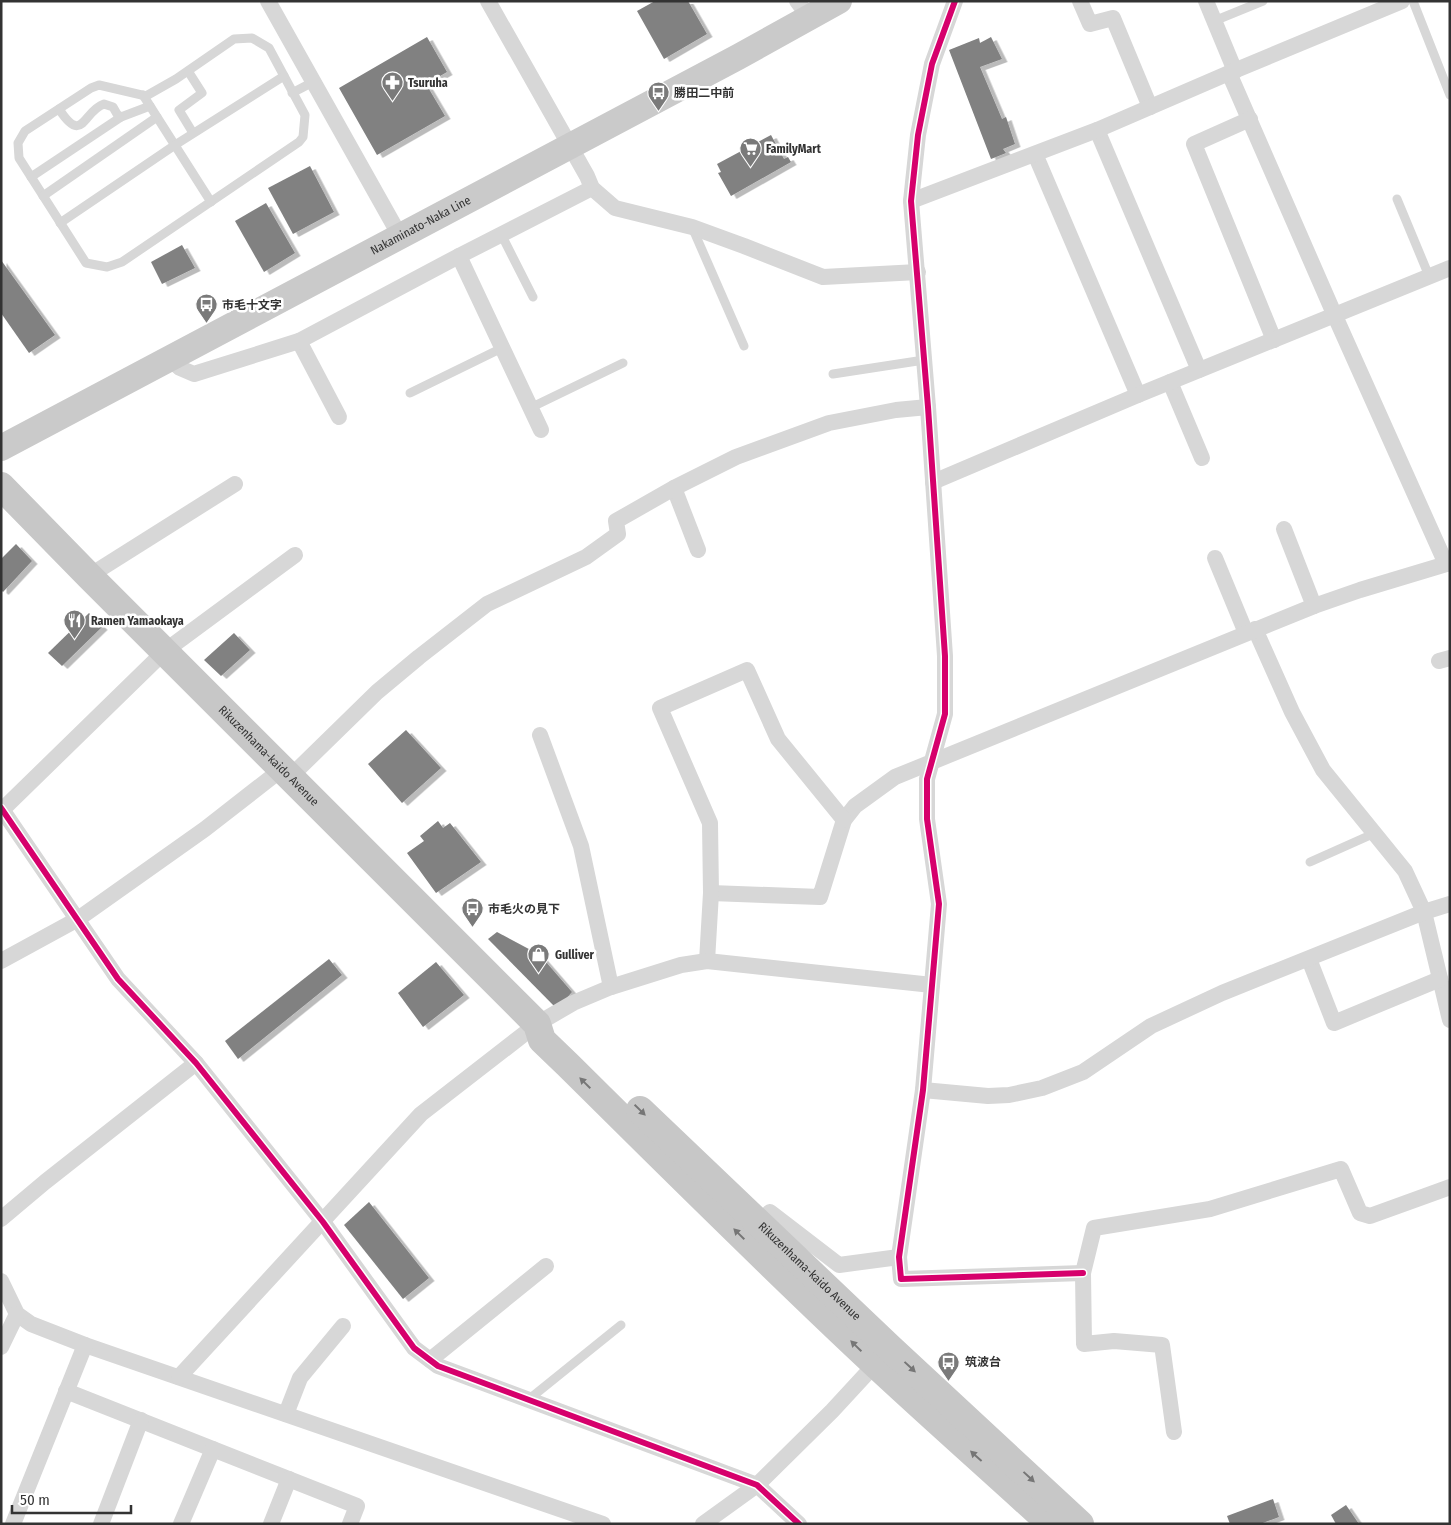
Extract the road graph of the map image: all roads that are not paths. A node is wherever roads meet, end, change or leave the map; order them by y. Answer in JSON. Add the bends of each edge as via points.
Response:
{"nodes":[{"id":1,"x":268,"y":1,"type":"edge"},
{"id":2,"x":488,"y":1,"type":"edge"},
{"id":3,"x":839,"y":1,"type":"edge"},
{"id":4,"x":956,"y":1,"type":"edge"},
{"id":5,"x":1080,"y":1,"type":"edge"},
{"id":6,"x":1206,"y":1,"type":"edge"},
{"id":7,"x":1263,"y":1,"type":"edge"},
{"id":8,"x":1402,"y":1,"type":"edge"},
{"id":9,"x":1413,"y":1,"type":"edge"},
{"id":10,"x":803,"y":9,"type":"edge"},
{"id":11,"x":1214,"y":21,"type":"junction"},
{"id":12,"x":188,"y":71,"type":"junction"},
{"id":13,"x":1232,"y":72,"type":"junction"},
{"id":14,"x":284,"y":76,"type":"junction"},
{"id":15,"x":313,"y":82,"type":"junction"},
{"id":16,"x":292,"y":92,"type":"junction"},
{"id":17,"x":143,"y":95,"type":"junction"},
{"id":18,"x":1450,"y":95,"type":"edge"},
{"id":19,"x":150,"y":106,"type":"junction"},
{"id":20,"x":1150,"y":107,"type":"junction"},
{"id":21,"x":59,"y":109,"type":"junction"},
{"id":22,"x":121,"y":117,"type":"junction"},
{"id":23,"x":157,"y":117,"type":"junction"},
{"id":24,"x":1250,"y":120,"type":"junction"},
{"id":25,"x":1097,"y":130,"type":"junction"},
{"id":26,"x":193,"y":134,"type":"junction"},
{"id":27,"x":175,"y":145,"type":"junction"},
{"id":28,"x":570,"y":146,"type":"junction"},
{"id":29,"x":1035,"y":154,"type":"junction"},
{"id":30,"x":31,"y":177,"type":"junction"},
{"id":31,"x":592,"y":188,"type":"junction"},
{"id":32,"x":43,"y":196,"type":"junction"},
{"id":33,"x":1397,"y":199,"type":"dead end"},
{"id":34,"x":911,"y":201,"type":"junction"},
{"id":35,"x":211,"y":202,"type":"junction"},
{"id":36,"x":60,"y":223,"type":"junction"},
{"id":37,"x":692,"y":227,"type":"junction"},
{"id":38,"x":501,"y":234,"type":"junction"},
{"id":39,"x":400,"y":236,"type":"junction"},
{"id":40,"x":459,"y":256,"type":"junction"},
{"id":41,"x":1450,"y":268,"type":"edge"},
{"id":42,"x":918,"y":272,"type":"junction"},
{"id":43,"x":1429,"y":276,"type":"junction"},
{"id":44,"x":534,"y":297,"type":"dead end"},
{"id":45,"x":1335,"y":316,"type":"junction"},
{"id":46,"x":1274,"y":340,"type":"junction"},
{"id":47,"x":299,"y":341,"type":"junction"},
{"id":48,"x":744,"y":346,"type":"dead end"},
{"id":49,"x":502,"y":348,"type":"junction"},
{"id":50,"x":170,"y":359,"type":"junction"},
{"id":51,"x":924,"y":360,"type":"junction"},
{"id":52,"x":624,"y":363,"type":"dead end"},
{"id":53,"x":1199,"y":370,"type":"junction"},
{"id":54,"x":833,"y":374,"type":"dead end"},
{"id":55,"x":1170,"y":382,"type":"junction"},
{"id":56,"x":410,"y":393,"type":"dead end"},
{"id":57,"x":1138,"y":395,"type":"junction"},
{"id":58,"x":928,"y":407,"type":"junction"},
{"id":59,"x":530,"y":408,"type":"junction"},
{"id":60,"x":339,"y":417,"type":"dead end"},
{"id":61,"x":541,"y":430,"type":"dead end"},
{"id":62,"x":1,"y":448,"type":"edge"},
{"id":63,"x":1202,"y":458,"type":"dead end"},
{"id":64,"x":933,"y":482,"type":"junction"},
{"id":65,"x":235,"y":484,"type":"dead end"},
{"id":66,"x":1,"y":486,"type":"edge"},
{"id":67,"x":674,"y":488,"type":"junction"},
{"id":68,"x":1284,"y":529,"type":"dead end"},
{"id":69,"x":698,"y":550,"type":"dead end"},
{"id":70,"x":295,"y":555,"type":"dead end"},
{"id":71,"x":1216,"y":558,"type":"dead end"},
{"id":72,"x":1448,"y":563,"type":"edge"},
{"id":73,"x":89,"y":576,"type":"junction"},
{"id":74,"x":1314,"y":606,"type":"junction"},
{"id":75,"x":1251,"y":631,"type":"junction"},
{"id":76,"x":165,"y":651,"type":"junction"},
{"id":77,"x":540,"y":735,"type":"dead end"},
{"id":78,"x":931,"y":761,"type":"junction"},
{"id":79,"x":286,"y":773,"type":"junction"},
{"id":80,"x":2,"y":809,"type":"edge"},
{"id":81,"x":844,"y":820,"type":"junction"},
{"id":82,"x":1374,"y":833,"type":"junction"},
{"id":83,"x":1310,"y":862,"type":"dead end"},
{"id":84,"x":711,"y":893,"type":"junction"},
{"id":85,"x":1450,"y":904,"type":"edge"},
{"id":86,"x":1424,"y":912,"type":"junction"},
{"id":87,"x":78,"y":919,"type":"junction"},
{"id":88,"x":1309,"y":959,"type":"junction"},
{"id":89,"x":1,"y":961,"type":"edge"},
{"id":90,"x":707,"y":961,"type":"junction"},
{"id":91,"x":1440,"y":978,"type":"junction"},
{"id":92,"x":932,"y":985,"type":"junction"},
{"id":93,"x":611,"y":987,"type":"junction"},
{"id":94,"x":1450,"y":1020,"type":"edge"},
{"id":95,"x":537,"y":1024,"type":"junction"},
{"id":96,"x":196,"y":1063,"type":"junction"},
{"id":97,"x":922,"y":1090,"type":"junction"},
{"id":98,"x":1450,"y":1187,"type":"edge"},
{"id":99,"x":1,"y":1219,"type":"edge"},
{"id":100,"x":323,"y":1222,"type":"junction"},
{"id":101,"x":758,"y":1224,"type":"junction"},
{"id":102,"x":899,"y":1257,"type":"junction"},
{"id":103,"x":546,"y":1266,"type":"dead end"},
{"id":104,"x":1083,"y":1273,"type":"junction"},
{"id":105,"x":1,"y":1281,"type":"edge"},
{"id":106,"x":16,"y":1314,"type":"junction"},
{"id":107,"x":621,"y":1324,"type":"dead end"},
{"id":108,"x":343,"y":1326,"type":"dead end"},
{"id":109,"x":85,"y":1345,"type":"junction"},
{"id":110,"x":1,"y":1347,"type":"edge"},
{"id":111,"x":883,"y":1356,"type":"junction"},
{"id":112,"x":430,"y":1360,"type":"junction"},
{"id":113,"x":179,"y":1377,"type":"junction"},
{"id":114,"x":66,"y":1391,"type":"junction"},
{"id":115,"x":527,"y":1400,"type":"junction"},
{"id":116,"x":286,"y":1414,"type":"junction"},
{"id":117,"x":141,"y":1420,"type":"junction"},
{"id":118,"x":1174,"y":1432,"type":"dead end"},
{"id":119,"x":213,"y":1449,"type":"junction"},
{"id":120,"x":289,"y":1479,"type":"junction"},
{"id":121,"x":757,"y":1485,"type":"junction"},
{"id":122,"x":13,"y":1524,"type":"edge"},
{"id":123,"x":101,"y":1524,"type":"edge"},
{"id":124,"x":181,"y":1524,"type":"edge"},
{"id":125,"x":271,"y":1524,"type":"edge"},
{"id":126,"x":350,"y":1524,"type":"edge"},
{"id":127,"x":602,"y":1524,"type":"edge"},
{"id":128,"x":703,"y":1524,"type":"edge"},
{"id":129,"x":799,"y":1524,"type":"edge"},
{"id":130,"x":1051,"y":1524,"type":"edge"},
{"id":131,"x":1080,"y":1524,"type":"edge"}],
"edges":[{"from":1,"to":15,"type":"street"},
{"from":2,"to":28,"type":"street"},
{"from":3,"to":10,"type":"main road","name":"Nakaminato-Naka Line"},
{"from":4,"to":34,"type":"street","via":[[932,64],[918,135]]},
{"from":5,"to":20,"type":"street","via":[[1090,24],[1113,18]]},
{"from":6,"to":11,"type":"street"},
{"from":7,"to":11,"type":"lane"},
{"from":8,"to":13,"type":"street"},
{"from":9,"to":18,"type":"lane"},
{"from":10,"to":28,"type":"main road","name":"Nakaminato-Naka Line","via":[[738,57]]},
{"from":11,"to":13,"type":"street"},
{"from":12,"to":14,"type":"lane","via":[[234,39],[252,38],[269,48]]},
{"from":12,"to":17,"type":"lane"},
{"from":12,"to":26,"type":"lane","via":[[202,93],[179,110]]},
{"from":13,"to":20,"type":"street"},
{"from":13,"to":24,"type":"street"},
{"from":14,"to":16,"type":"lane"},
{"from":14,"to":26,"type":"lane"},
{"from":15,"to":16,"type":"lane"},
{"from":15,"to":39,"type":"street"},
{"from":16,"to":35,"type":"lane","via":[[305,116],[303,137]]},
{"from":17,"to":19,"type":"lane"},
{"from":17,"to":21,"type":"lane","via":[[99,85]]},
{"from":19,"to":22,"type":"lane"},
{"from":19,"to":23,"type":"lane"},
{"from":20,"to":25,"type":"street"},
{"from":21,"to":22,"type":"lane","via":[[72,125],[86,122],[97,106],[104,104],[113,107]]},
{"from":21,"to":30,"type":"lane","via":[[25,131],[18,143],[19,158]]},
{"from":22,"to":30,"type":"lane"},
{"from":23,"to":27,"type":"lane"},
{"from":23,"to":32,"type":"lane"},
{"from":24,"to":45,"type":"street"},
{"from":24,"to":46,"type":"street","via":[[1194,144]]},
{"from":25,"to":29,"type":"street"},
{"from":25,"to":53,"type":"street"},
{"from":26,"to":27,"type":"lane"},
{"from":27,"to":35,"type":"lane"},
{"from":27,"to":36,"type":"lane"},
{"from":28,"to":31,"type":"street"},
{"from":28,"to":39,"type":"main road","name":"Nakaminato-Naka Line"},
{"from":29,"to":34,"type":"street"},
{"from":29,"to":57,"type":"street"},
{"from":30,"to":32,"type":"lane"},
{"from":31,"to":37,"type":"street","via":[[615,208]]},
{"from":31,"to":38,"type":"street"},
{"from":32,"to":36,"type":"lane"},
{"from":33,"to":43,"type":"lane"},
{"from":34,"to":42,"type":"street"},
{"from":35,"to":36,"type":"lane","via":[[122,262],[107,267],[86,263]]},
{"from":37,"to":42,"type":"street","via":[[822,277]]},
{"from":37,"to":48,"type":"lane"},
{"from":38,"to":40,"type":"street"},
{"from":38,"to":44,"type":"lane"},
{"from":39,"to":50,"type":"main road","name":"Nakaminato-Naka Line"},
{"from":40,"to":47,"type":"street"},
{"from":40,"to":49,"type":"street"},
{"from":41,"to":43,"type":"street"},
{"from":42,"to":51,"type":"street"},
{"from":43,"to":45,"type":"street"},
{"from":45,"to":46,"type":"street"},
{"from":45,"to":72,"type":"street"},
{"from":46,"to":53,"type":"street"},
{"from":47,"to":50,"type":"street","via":[[194,374]]},
{"from":47,"to":60,"type":"street"},
{"from":49,"to":56,"type":"lane"},
{"from":49,"to":59,"type":"street"},
{"from":50,"to":62,"type":"main road","name":"Nakaminato-Naka Line"},
{"from":51,"to":54,"type":"lane"},
{"from":51,"to":58,"type":"street"},
{"from":52,"to":59,"type":"lane"},
{"from":53,"to":55,"type":"street"},
{"from":55,"to":57,"type":"street"},
{"from":55,"to":63,"type":"street"},
{"from":57,"to":64,"type":"street"},
{"from":58,"to":64,"type":"street"},
{"from":58,"to":67,"type":"street","via":[[829,422],[736,458]]},
{"from":59,"to":61,"type":"street"},
{"from":64,"to":78,"type":"street","via":[[945,656],[945,714]]},
{"from":65,"to":73,"type":"street"},
{"from":66,"to":73,"type":"highway","name":"Rikuzenhama-kaido Avenue"},
{"from":67,"to":69,"type":"street"},
{"from":67,"to":79,"type":"street","via":[[616,521],[618,534],[586,557],[487,604],[377,692]]},
{"from":68,"to":74,"type":"street"},
{"from":70,"to":76,"type":"street"},
{"from":71,"to":75,"type":"street"},
{"from":72,"to":74,"type":"street"},
{"from":73,"to":76,"type":"highway","name":"Rikuzenhama-kaido Avenue"},
{"from":74,"to":75,"type":"street"},
{"from":75,"to":78,"type":"street"},
{"from":75,"to":82,"type":"street","via":[[1323,770]]},
{"from":76,"to":79,"type":"highway","name":"Rikuzenhama-kaido Avenue"},
{"from":76,"to":80,"type":"street"},
{"from":77,"to":93,"type":"street","via":[[581,846]]},
{"from":78,"to":81,"type":"street","via":[[895,777],[855,806]]},
{"from":78,"to":92,"type":"street","via":[[927,780],[927,819],[939,904]]},
{"from":79,"to":87,"type":"street"},
{"from":79,"to":95,"type":"highway","name":"Rikuzenhama-kaido Avenue"},
{"from":80,"to":87,"type":"street"},
{"from":81,"to":84,"type":"street","via":[[820,897]]},
{"from":81,"to":84,"type":"street","via":[[778,739],[747,670],[660,708],[710,823]]},
{"from":82,"to":83,"type":"lane"},
{"from":82,"to":86,"type":"street","via":[[1405,871]]},
{"from":84,"to":90,"type":"street"},
{"from":85,"to":86,"type":"street"},
{"from":86,"to":88,"type":"street"},
{"from":86,"to":91,"type":"street"},
{"from":87,"to":89,"type":"street"},
{"from":87,"to":96,"type":"street","via":[[118,979]]},
{"from":88,"to":91,"type":"street","via":[[1334,1023]]},
{"from":88,"to":97,"type":"street","via":[[1222,993],[1151,1026],[1084,1072],[1042,1088],[988,1096]]},
{"from":90,"to":92,"type":"street"},
{"from":90,"to":93,"type":"street","via":[[680,965]]},
{"from":91,"to":94,"type":"street"},
{"from":92,"to":97,"type":"street"},
{"from":93,"to":95,"type":"street","via":[[573,1003]]},
{"from":95,"to":100,"type":"street","via":[[422,1114]]},
{"from":95,"to":101,"type":"highway","name":"Rikuzenhama-kaido Avenue","one_way":true,"via":[[555,1028]]},
{"from":111,"to":95,"type":"highway","name":"Rikuzenhama-kaido Avenue","one_way":true,"via":[[736,1232],[542,1040]]},
{"from":96,"to":99,"type":"street"},
{"from":96,"to":100,"type":"street"},
{"from":97,"to":102,"type":"street"},
{"from":98,"to":104,"type":"street","via":[[1370,1216],[1360,1213],[1341,1169],[1210,1209],[1094,1228]]},
{"from":100,"to":112,"type":"street","via":[[414,1348]]},
{"from":100,"to":113,"type":"street"},
{"from":101,"to":102,"type":"street","via":[[770,1212],[839,1265]]},
{"from":101,"to":111,"type":"highway","name":"Rikuzenhama-kaido Avenue"},
{"from":102,"to":104,"type":"street","via":[[902,1279]]},
{"from":103,"to":112,"type":"street"},
{"from":104,"to":118,"type":"street","via":[[1084,1344],[1114,1341],[1162,1344]]},
{"from":105,"to":106,"type":"street"},
{"from":106,"to":109,"type":"street","via":[[32,1324]]},
{"from":106,"to":110,"type":"street"},
{"from":107,"to":115,"type":"lane"},
{"from":108,"to":116,"type":"street","via":[[300,1378]]},
{"from":109,"to":113,"type":"street"},
{"from":109,"to":114,"type":"street"},
{"from":111,"to":121,"type":"street"},
{"from":130,"to":111,"type":"highway","name":"Rikuzenhama-kaido Avenue","one_way":true},
{"from":111,"to":131,"type":"highway","name":"Rikuzenhama-kaido Avenue","one_way":true},
{"from":112,"to":115,"type":"street"},
{"from":113,"to":116,"type":"street"},
{"from":114,"to":117,"type":"street"},
{"from":114,"to":122,"type":"street"},
{"from":115,"to":121,"type":"street"},
{"from":116,"to":127,"type":"street"},
{"from":117,"to":119,"type":"street"},
{"from":117,"to":123,"type":"street"},
{"from":119,"to":120,"type":"street"},
{"from":119,"to":124,"type":"street"},
{"from":120,"to":125,"type":"street"},
{"from":120,"to":126,"type":"street","via":[[357,1506]]},
{"from":121,"to":128,"type":"street"},
{"from":121,"to":129,"type":"street"}]}
